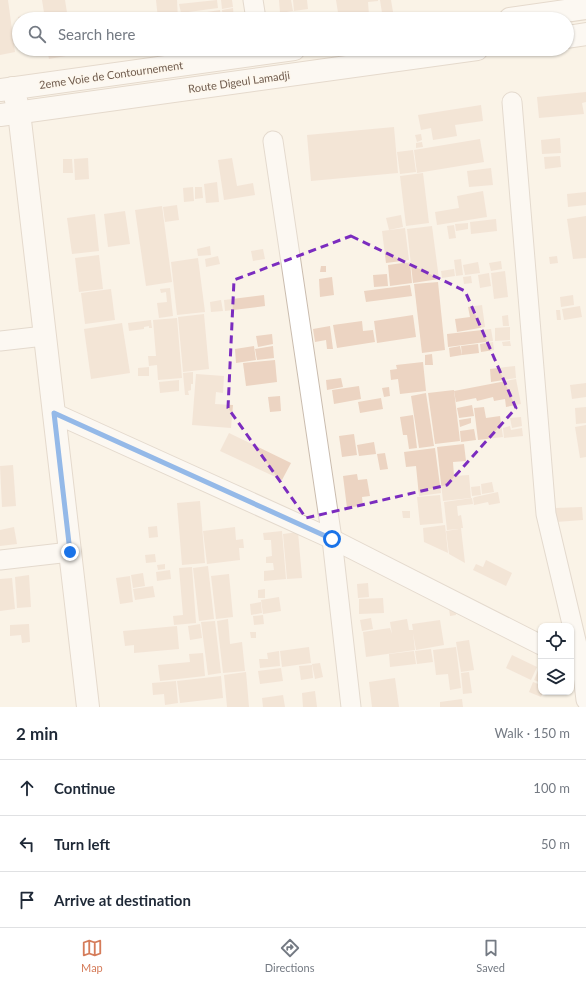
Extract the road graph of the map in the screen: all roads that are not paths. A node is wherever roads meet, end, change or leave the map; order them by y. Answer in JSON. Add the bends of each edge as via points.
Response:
{"nodes":[{"id":1,"x":253,"y":0,"type":"edge"},
{"id":2,"x":586,"y":8,"type":"edge"},
{"id":3,"x":255,"y":12,"type":"edge"},
{"id":4,"x":558,"y":12,"type":"edge"},
{"id":5,"x":586,"y":34,"type":"edge"},
{"id":6,"x":574,"y":36,"type":"edge"},
{"id":7,"x":244,"y":56,"type":"edge"},
{"id":8,"x":427,"y":56,"type":"edge"},
{"id":9,"x":6,"y":89,"type":"edge"},
{"id":10,"x":512,"y":102,"type":"dead end"},
{"id":11,"x":9,"y":114,"type":"edge"},
{"id":12,"x":273,"y":141,"type":"dead end"},
{"id":13,"x":44,"y":336,"type":"junction"},
{"id":14,"x":0,"y":341,"type":"edge"},
{"id":15,"x":54,"y":413,"type":"junction"},
{"id":16,"x":332,"y":539,"type":"junction"},
{"id":17,"x":70,"y":552,"type":"junction"},
{"id":18,"x":0,"y":560,"type":"edge"},
{"id":19,"x":538,"y":643,"type":"edge"},
{"id":20,"x":580,"y":665,"type":"edge"},
{"id":21,"x":586,"y":700,"type":"edge"},
{"id":22,"x":88,"y":707,"type":"edge"},
{"id":23,"x":350,"y":707,"type":"edge"}],
"edges":[{"from":1,"to":3,"type":"street"},
{"from":2,"to":4,"type":"main road"},
{"from":5,"to":6,"type":"main road"},
{"from":7,"to":9,"type":"main road","name":"2eme Voie de Contournement"},
{"from":8,"to":11,"type":"main road","name":"Route Digeul Lamadji"},
{"from":9,"to":11,"type":"main road"},
{"from":10,"to":20,"type":"street","via":[[546,514]]},
{"from":11,"to":13,"type":"main road"},
{"from":12,"to":16,"type":"street"},
{"from":13,"to":14,"type":"street"},
{"from":13,"to":15,"type":"main road"},
{"from":15,"to":16,"type":"street"},
{"from":15,"to":17,"type":"main road"},
{"from":16,"to":19,"type":"street"},
{"from":16,"to":23,"type":"street"},
{"from":17,"to":18,"type":"street"},
{"from":17,"to":22,"type":"main road"},
{"from":20,"to":21,"type":"street"}]}
